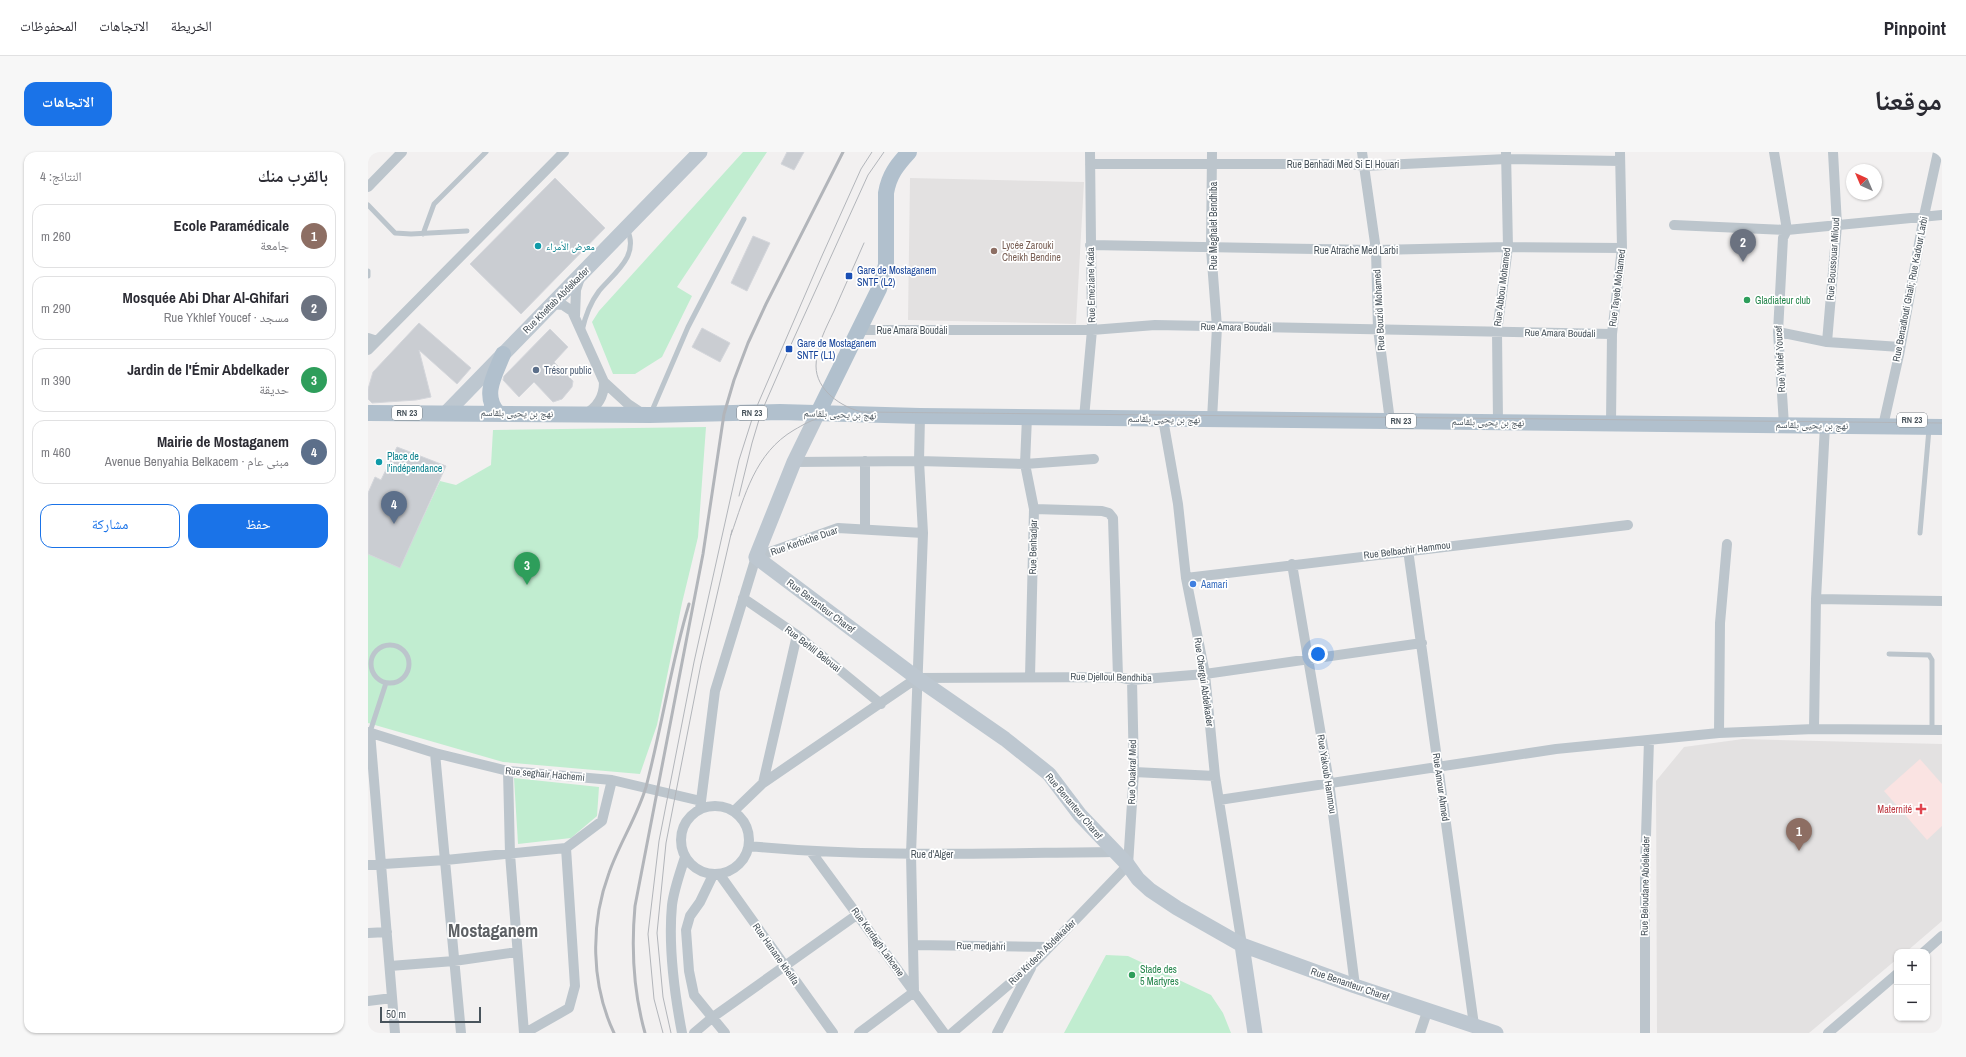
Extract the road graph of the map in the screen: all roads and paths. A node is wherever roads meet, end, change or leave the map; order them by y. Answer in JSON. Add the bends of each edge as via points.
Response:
{"nodes":[{"id":1,"x":402,"y":152,"type":"edge"},
{"id":2,"x":486,"y":152,"type":"edge"},
{"id":3,"x":564,"y":152,"type":"edge"},
{"id":4,"x":700,"y":152,"type":"edge"},
{"id":5,"x":909,"y":152,"type":"edge"},
{"id":6,"x":1090,"y":152,"type":"edge"},
{"id":7,"x":1212,"y":152,"type":"edge"},
{"id":8,"x":1362,"y":152,"type":"edge"},
{"id":9,"x":1774,"y":152,"type":"edge"},
{"id":10,"x":1833,"y":152,"type":"edge"},
{"id":11,"x":1938,"y":152,"type":"edge"},
{"id":12,"x":1506,"y":156,"type":"edge"},
{"id":13,"x":1620,"y":157,"type":"edge"},
{"id":14,"x":1213,"y":163,"type":"junction"},
{"id":15,"x":1090,"y":164,"type":"junction"},
{"id":16,"x":1364,"y":166,"type":"junction"},
{"id":17,"x":368,"y":187,"type":"edge"},
{"id":18,"x":368,"y":205,"type":"edge"},
{"id":19,"x":1942,"y":215,"type":"edge"},
{"id":20,"x":1924,"y":216,"type":"junction"},
{"id":21,"x":744,"y":219,"type":"dead end"},
{"id":22,"x":1674,"y":225,"type":"dead end"},
{"id":23,"x":1837,"y":225,"type":"junction"},
{"id":24,"x":627,"y":228,"type":"junction"},
{"id":25,"x":1787,"y":230,"type":"junction"},
{"id":26,"x":466,"y":231,"type":"dead end"},
{"id":27,"x":423,"y":234,"type":"junction"},
{"id":28,"x":1090,"y":245,"type":"junction"},
{"id":29,"x":1508,"y":247,"type":"junction"},
{"id":30,"x":1211,"y":248,"type":"junction"},
{"id":31,"x":1622,"y":248,"type":"junction"},
{"id":32,"x":1376,"y":250,"type":"junction"},
{"id":33,"x":368,"y":271,"type":"edge"},
{"id":34,"x":581,"y":274,"type":"junction"},
{"id":35,"x":368,"y":275,"type":"edge"},
{"id":36,"x":552,"y":304,"type":"junction"},
{"id":37,"x":575,"y":316,"type":"junction"},
{"id":38,"x":1217,"y":327,"type":"junction"},
{"id":39,"x":1378,"y":329,"type":"junction"},
{"id":40,"x":860,"y":330,"type":"junction"},
{"id":41,"x":1092,"y":330,"type":"junction"},
{"id":42,"x":582,"y":332,"type":"junction"},
{"id":43,"x":1497,"y":332,"type":"junction"},
{"id":44,"x":1778,"y":332,"type":"junction"},
{"id":45,"x":1612,"y":334,"type":"junction"},
{"id":46,"x":373,"y":340,"type":"edge"},
{"id":47,"x":1827,"y":342,"type":"junction"},
{"id":48,"x":1900,"y":347,"type":"junction"},
{"id":49,"x":368,"y":350,"type":"edge"},
{"id":50,"x":503,"y":354,"type":"junction"},
{"id":51,"x":604,"y":382,"type":"junction"},
{"id":52,"x":368,"y":413,"type":"edge"},
{"id":53,"x":446,"y":413,"type":"junction"},
{"id":54,"x":498,"y":413,"type":"junction"},
{"id":55,"x":818,"y":413,"type":"junction"},
{"id":56,"x":584,"y":415,"type":"junction"},
{"id":57,"x":647,"y":415,"type":"junction"},
{"id":58,"x":920,"y":416,"type":"junction"},
{"id":59,"x":1027,"y":417,"type":"junction"},
{"id":60,"x":1084,"y":418,"type":"junction"},
{"id":61,"x":1942,"y":418,"type":"edge"},
{"id":62,"x":1163,"y":419,"type":"junction"},
{"id":63,"x":1212,"y":419,"type":"junction"},
{"id":64,"x":1390,"y":421,"type":"junction"},
{"id":65,"x":1498,"y":422,"type":"junction"},
{"id":66,"x":1611,"y":423,"type":"junction"},
{"id":67,"x":1784,"y":425,"type":"junction"},
{"id":68,"x":1825,"y":425,"type":"junction"},
{"id":69,"x":1883,"y":426,"type":"junction"},
{"id":70,"x":1935,"y":426,"type":"edge"},
{"id":71,"x":1094,"y":459,"type":"dead end"},
{"id":72,"x":865,"y":461,"type":"junction"},
{"id":73,"x":919,"y":461,"type":"junction"},
{"id":74,"x":794,"y":462,"type":"junction"},
{"id":75,"x":1026,"y":464,"type":"junction"},
{"id":76,"x":1034,"y":509,"type":"junction"},
{"id":77,"x":1628,"y":525,"type":"dead end"},
{"id":78,"x":865,"y":529,"type":"junction"},
{"id":79,"x":923,"y":532,"type":"junction"},
{"id":80,"x":1920,"y":533,"type":"dead end"},
{"id":81,"x":1727,"y":544,"type":"dead end"},
{"id":82,"x":1408,"y":550,"type":"junction"},
{"id":83,"x":756,"y":557,"type":"junction"},
{"id":84,"x":1292,"y":564,"type":"junction"},
{"id":85,"x":1186,"y":578,"type":"junction"},
{"id":86,"x":743,"y":598,"type":"junction"},
{"id":87,"x":1816,"y":598,"type":"junction"},
{"id":88,"x":1942,"y":601,"type":"edge"},
{"id":89,"x":796,"y":635,"type":"junction"},
{"id":90,"x":1422,"y":643,"type":"junction"},
{"id":91,"x":1889,"y":654,"type":"dead end"},
{"id":92,"x":1308,"y":658,"type":"junction"},
{"id":93,"x":1204,"y":674,"type":"junction"},
{"id":94,"x":1118,"y":676,"type":"junction"},
{"id":95,"x":1030,"y":677,"type":"junction"},
{"id":96,"x":917,"y":678,"type":"junction"},
{"id":97,"x":1132,"y":680,"type":"junction"},
{"id":98,"x":386,"y":683,"type":"junction"},
{"id":99,"x":881,"y":704,"type":"junction"},
{"id":100,"x":1814,"y":729,"type":"junction"},
{"id":101,"x":1937,"y":730,"type":"edge"},
{"id":102,"x":369,"y":732,"type":"edge"},
{"id":103,"x":1719,"y":733,"type":"junction"},
{"id":104,"x":1649,"y":740,"type":"junction"},
{"id":105,"x":435,"y":753,"type":"junction"},
{"id":106,"x":1438,"y":767,"type":"junction"},
{"id":107,"x":508,"y":771,"type":"junction"},
{"id":108,"x":1134,"y":772,"type":"junction"},
{"id":109,"x":1216,"y":776,"type":"junction"},
{"id":110,"x":612,"y":780,"type":"junction"},
{"id":111,"x":1329,"y":782,"type":"junction"},
{"id":112,"x":763,"y":784,"type":"junction"},
{"id":113,"x":1219,"y":800,"type":"junction"},
{"id":114,"x":701,"y":805,"type":"junction"},
{"id":115,"x":734,"y":811,"type":"junction"},
{"id":116,"x":749,"y":846,"type":"junction"},
{"id":117,"x":566,"y":848,"type":"junction"},
{"id":118,"x":812,"y":852,"type":"junction"},
{"id":119,"x":1115,"y":852,"type":"junction"},
{"id":120,"x":510,"y":854,"type":"junction"},
{"id":121,"x":911,"y":854,"type":"junction"},
{"id":122,"x":685,"y":857,"type":"junction"},
{"id":123,"x":446,"y":860,"type":"junction"},
{"id":124,"x":368,"y":865,"type":"edge"},
{"id":125,"x":381,"y":865,"type":"junction"},
{"id":126,"x":1128,"y":865,"type":"junction"},
{"id":127,"x":717,"y":875,"type":"junction"},
{"id":128,"x":858,"y":914,"type":"junction"},
{"id":129,"x":387,"y":932,"type":"junction"},
{"id":130,"x":368,"y":933,"type":"edge"},
{"id":131,"x":1942,"y":936,"type":"edge"},
{"id":132,"x":913,"y":945,"type":"junction"},
{"id":133,"x":1242,"y":945,"type":"junction"},
{"id":134,"x":1049,"y":947,"type":"junction"},
{"id":135,"x":1927,"y":949,"type":"edge"},
{"id":136,"x":517,"y":952,"type":"junction"},
{"id":137,"x":454,"y":961,"type":"junction"},
{"id":138,"x":1034,"y":963,"type":"junction"},
{"id":139,"x":390,"y":966,"type":"junction"},
{"id":140,"x":785,"y":966,"type":"junction"},
{"id":141,"x":1894,"y":977,"type":"edge"},
{"id":142,"x":1355,"y":986,"type":"junction"},
{"id":143,"x":914,"y":992,"type":"junction"},
{"id":144,"x":392,"y":998,"type":"junction"},
{"id":145,"x":368,"y":1001,"type":"edge"},
{"id":146,"x":1428,"y":1009,"type":"junction"},
{"id":147,"x":713,"y":1017,"type":"junction"},
{"id":148,"x":1474,"y":1025,"type":"junction"},
{"id":149,"x":395,"y":1033,"type":"edge"},
{"id":150,"x":461,"y":1033,"type":"edge"},
{"id":151,"x":525,"y":1033,"type":"edge"},
{"id":152,"x":682,"y":1033,"type":"edge"},
{"id":153,"x":694,"y":1033,"type":"edge"},
{"id":154,"x":725,"y":1033,"type":"edge"},
{"id":155,"x":833,"y":1033,"type":"edge"},
{"id":156,"x":859,"y":1033,"type":"edge"},
{"id":157,"x":944,"y":1033,"type":"edge"},
{"id":158,"x":952,"y":1033,"type":"edge"},
{"id":159,"x":997,"y":1033,"type":"edge"},
{"id":160,"x":1255,"y":1033,"type":"edge"},
{"id":161,"x":1420,"y":1033,"type":"edge"},
{"id":162,"x":1496,"y":1033,"type":"edge"},
{"id":163,"x":1645,"y":1033,"type":"edge"},
{"id":164,"x":1828,"y":1033,"type":"edge"}],
"edges":[{"from":1,"to":17,"type":"street"},
{"from":2,"to":27,"type":"lane","via":[[434,204]]},
{"from":3,"to":46,"type":"street"},
{"from":4,"to":24,"type":"main road","name":"Rue Khettab Abdelkader"},
{"from":5,"to":40,"type":"main road","via":[[898,164],[888,182],[886,265],[879,289]]},
{"from":6,"to":15,"type":"street","name":"Rue Emeziane Kada"},
{"from":7,"to":14,"type":"street","name":"Rue Meghalet Bendhiba"},
{"from":8,"to":16,"type":"street","name":"Rue Bouzid Mohamed"},
{"from":9,"to":25,"type":"street","name":"Rue Ykhlef Youcef"},
{"from":10,"to":23,"type":"street","name":"Rue Boussouar Miloud"},
{"from":11,"to":20,"type":"street","name":"Rue Benadlouti Ghali; Rue Kadour Larbi"},
{"from":12,"to":13,"type":"street","name":"Rue Benhadi Med Si El Houari"},
{"from":12,"to":16,"type":"street","name":"Rue Benhadi Med Si El Houari"},
{"from":12,"to":29,"type":"street","name":"Rue Abbou Mohamed"},
{"from":13,"to":31,"type":"street","name":"Rue Tayeb Mohamed"},
{"from":14,"to":15,"type":"street","name":"Rue Benhadi Med Si El Houari"},
{"from":14,"to":16,"type":"street","name":"Rue Benhadi Med Si El Houari"},
{"from":14,"to":30,"type":"street","name":"Rue Meghalet Bendhiba"},
{"from":15,"to":28,"type":"street","name":"Rue Emeziane Kada"},
{"from":16,"to":32,"type":"street","name":"Rue Bouzid Mohamed"},
{"from":18,"to":27,"type":"lane","via":[[395,232]]},
{"from":19,"to":20,"type":"street"},
{"from":20,"to":23,"type":"street"},
{"from":20,"to":48,"type":"street","name":"Rue Benadlouti Ghali; Rue Kadour Larbi"},
{"from":21,"to":57,"type":"lane"},
{"from":22,"to":25,"type":"street"},
{"from":23,"to":25,"type":"street"},
{"from":23,"to":47,"type":"street","name":"Rue Boussouar Miloud"},
{"from":24,"to":34,"type":"main road","name":"Rue Khettab Abdelkader"},
{"from":24,"to":42,"type":"lane","via":[[631,241],[629,256],[593,301]]},
{"from":25,"to":44,"type":"street","name":"Rue Ykhlef Youcef","via":[[1783,238]]},
{"from":26,"to":27,"type":"lane"},
{"from":28,"to":30,"type":"street","name":"Rue Atrache Med Larbi"},
{"from":28,"to":41,"type":"street","name":"Rue Emeziane Kada"},
{"from":29,"to":31,"type":"street","name":"Rue Atrache Med Larbi"},
{"from":29,"to":32,"type":"street","name":"Rue Atrache Med Larbi"},
{"from":29,"to":43,"type":"street","name":"Rue Abbou Mohamed"},
{"from":30,"to":32,"type":"street","name":"Rue Atrache Med Larbi"},
{"from":30,"to":38,"type":"street","name":"Rue Meghalet Bendhiba"},
{"from":31,"to":45,"type":"street","name":"Rue Tayeb Mohamed"},
{"from":32,"to":39,"type":"street","name":"Rue Bouzid Mohamed"},
{"from":33,"to":35,"type":"lane"},
{"from":34,"to":36,"type":"main road","name":"Rue Khettab Abdelkader"},
{"from":34,"to":37,"type":"street","via":[[576,290]]},
{"from":36,"to":37,"type":"street","via":[[568,308]]},
{"from":36,"to":50,"type":"main road","name":"Rue Khettab Abdelkader"},
{"from":37,"to":42,"type":"street"},
{"from":38,"to":39,"type":"street","name":"Rue Amara Boudali"},
{"from":38,"to":41,"type":"street","name":"Rue Amara Boudali","via":[[1155,325]]},
{"from":38,"to":63,"type":"street","name":"Rue Meghalet Bendhiba"},
{"from":39,"to":43,"type":"street","name":"Rue Amara Boudali"},
{"from":39,"to":64,"type":"street","name":"Rue Bouzid Mohamed"},
{"from":40,"to":41,"type":"street","name":"Rue Amara Boudali"},
{"from":40,"to":55,"type":"main road"},
{"from":41,"to":60,"type":"street","name":"Rue Emeziane Kada"},
{"from":42,"to":51,"type":"street"},
{"from":43,"to":45,"type":"street","name":"Rue Amara Boudali"},
{"from":43,"to":65,"type":"street","name":"Rue Abbou Mohamed"},
{"from":44,"to":47,"type":"street"},
{"from":44,"to":67,"type":"street","name":"Rue Ykhlef Youcef"},
{"from":45,"to":66,"type":"street","name":"Rue Tayeb Mohamed"},
{"from":46,"to":49,"type":"street"},
{"from":47,"to":48,"type":"street"},
{"from":48,"to":69,"type":"street","name":"Rue Benadlouti Ghali; Rue Kadour Larbi"},
{"from":50,"to":53,"type":"main road","name":"Rue Khettab Abdelkader"},
{"from":50,"to":54,"type":"main road","via":[[490,393],[490,401]]},
{"from":51,"to":56,"type":"street","via":[[604,390],[597,405]]},
{"from":51,"to":57,"type":"street","via":[[628,404]]},
{"from":52,"to":53,"type":"main road","number":"RN 23"},
{"from":53,"to":54,"type":"main road","name":"نهج بن يحيى بلقاسم","number":"RN 23"},
{"from":54,"to":56,"type":"main road","name":"نهج بن يحيى بلقاسم","number":"RN 23"},
{"from":55,"to":57,"type":"main road","name":"نهج بن يحيى بلقاسم","number":"RN 23"},
{"from":55,"to":58,"type":"main road","name":"نهج بن يحيى بلقاسم","number":"RN 23"},
{"from":55,"to":74,"type":"main road"},
{"from":56,"to":57,"type":"main road","name":"نهج بن يحيى بلقاسم","number":"RN 23"},
{"from":58,"to":59,"type":"main road","name":"نهج بن يحيى بلقاسم","number":"RN 23"},
{"from":58,"to":73,"type":"street"},
{"from":59,"to":60,"type":"main road","name":"نهج بن يحيى بلقاسم","number":"RN 23"},
{"from":59,"to":75,"type":"street","name":"Rue Benhadjar"},
{"from":60,"to":62,"type":"main road","name":"نهج بن يحيى بلقاسم","number":"RN 23"},
{"from":61,"to":69,"type":"main road","name":"نهج بن يحيى بلقاسم","number":"RN 23","via":[[1891,421]]},
{"from":62,"to":63,"type":"main road","name":"نهج بن يحيى بلقاسم","number":"RN 23"},
{"from":62,"to":85,"type":"street","name":"Rue Chergui Abdelkader","via":[[1178,504]]},
{"from":63,"to":64,"type":"main road","name":"نهج بن يحيى بلقاسم","number":"RN 23"},
{"from":64,"to":65,"type":"main road","name":"نهج بن يحيى بلقاسم","number":"RN 23"},
{"from":65,"to":66,"type":"main road","name":"نهج بن يحيى بلقاسم","number":"RN 23"},
{"from":66,"to":67,"type":"main road","name":"نهج بن يحيى بلقاسم","number":"RN 23"},
{"from":67,"to":68,"type":"main road","name":"نهج بن يحيى بلقاسم","number":"RN 23"},
{"from":68,"to":69,"type":"main road","name":"نهج بن يحيى بلقاسم","number":"RN 23"},
{"from":68,"to":87,"type":"street"},
{"from":69,"to":70,"type":"main road","name":"نهج بن يحيى بلقاسم","number":"RN 23"},
{"from":70,"to":80,"type":"lane"},
{"from":71,"to":75,"type":"street"},
{"from":72,"to":73,"type":"street"},
{"from":72,"to":74,"type":"street"},
{"from":72,"to":78,"type":"street"},
{"from":73,"to":75,"type":"street"},
{"from":73,"to":79,"type":"street"},
{"from":74,"to":83,"type":"main road"},
{"from":75,"to":76,"type":"street","name":"Rue Benhadjar"},
{"from":76,"to":94,"type":"street","via":[[1102,511],[1113,518]]},
{"from":76,"to":95,"type":"street","name":"Rue Benhadjar"},
{"from":77,"to":82,"type":"street","name":"Rue Belbachir Hammou"},
{"from":78,"to":79,"type":"street","name":"Rue Kerbiche Duar"},
{"from":78,"to":83,"type":"street","name":"Rue Kerbiche Duar","via":[[838,528]]},
{"from":79,"to":96,"type":"street"},
{"from":81,"to":103,"type":"street","via":[[1720,623]]},
{"from":82,"to":84,"type":"street","name":"Rue Belbachir Hammou"},
{"from":82,"to":90,"type":"street","name":"Rue Amour Ahmed"},
{"from":83,"to":86,"type":"street"},
{"from":83,"to":96,"type":"main road","name":"Rue Benanteur Charef"},
{"from":84,"to":85,"type":"street","name":"Rue Belbachir Hammou"},
{"from":84,"to":92,"type":"street","name":"Rue Yakoub Hammou"},
{"from":85,"to":93,"type":"street","name":"Rue Chergui Abdelkader"},
{"from":86,"to":89,"type":"street","name":"Rue Behlil Belouai"},
{"from":86,"to":114,"type":"street","via":[[715,691]]},
{"from":87,"to":88,"type":"street"},
{"from":87,"to":100,"type":"street"},
{"from":89,"to":99,"type":"street","name":"Rue Behlil Belouai"},
{"from":89,"to":112,"type":"street"},
{"from":90,"to":92,"type":"street","name":"Rue Djelloul Bendhiba"},
{"from":90,"to":106,"type":"street","name":"Rue Amour Ahmed"},
{"from":91,"to":101,"type":"lane","via":[[1929,655],[1932,660]]},
{"from":92,"to":93,"type":"street","name":"Rue Djelloul Bendhiba"},
{"from":92,"to":111,"type":"street","name":"Rue Yakoub Hammou"},
{"from":93,"to":97,"type":"street","name":"Rue Djelloul Bendhiba"},
{"from":93,"to":109,"type":"street","name":"Rue Chergui Abdelkader"},
{"from":94,"to":95,"type":"street","name":"Rue Djelloul Bendhiba"},
{"from":94,"to":97,"type":"street","name":"Rue Djelloul Bendhiba"},
{"from":95,"to":96,"type":"street","name":"Rue Djelloul Bendhiba"},
{"from":96,"to":99,"type":"street"},
{"from":96,"to":119,"type":"main road","name":"Rue Benanteur Charef","via":[[1005,739],[1049,774],[1080,815]]},
{"from":96,"to":121,"type":"street"},
{"from":97,"to":108,"type":"street","name":"Rue Ouakraf Med"},
{"from":98,"to":98,"type":"lane","via":[[398,682],[409,668],[404,652],[394,646],[378,650],[372,660],[371,666],[376,677]]},
{"from":98,"to":102,"type":"lane"},
{"from":99,"to":112,"type":"street"},
{"from":100,"to":101,"type":"street"},
{"from":100,"to":103,"type":"street"},
{"from":102,"to":105,"type":"street","name":"Rue seghair Hachemi"},
{"from":102,"to":125,"type":"street"},
{"from":103,"to":104,"type":"street"},
{"from":104,"to":106,"type":"street","via":[[1556,749]]},
{"from":104,"to":163,"type":"street","name":"Rue Beloudane Abdelkader","via":[[1645,868]]},
{"from":105,"to":107,"type":"street","name":"Rue seghair Hachemi"},
{"from":105,"to":123,"type":"street"},
{"from":106,"to":111,"type":"street"},
{"from":106,"to":148,"type":"street","name":"Rue Amour Ahmed"},
{"from":107,"to":110,"type":"street","name":"Rue seghair Hachemi"},
{"from":107,"to":120,"type":"street"},
{"from":108,"to":109,"type":"street"},
{"from":108,"to":126,"type":"street","name":"Rue Ouakraf Med"},
{"from":109,"to":113,"type":"street","name":"Rue Chergui Abdelkader"},
{"from":110,"to":114,"type":"street","name":"Rue seghair Hachemi"},
{"from":110,"to":117,"type":"street","via":[[602,821]]},
{"from":111,"to":113,"type":"street"},
{"from":111,"to":142,"type":"street","name":"Rue Yakoub Hammou"},
{"from":112,"to":115,"type":"street"},
{"from":113,"to":133,"type":"street","name":"Rue Chergui Abdelkader"},
{"from":114,"to":115,"type":"street"},
{"from":114,"to":122,"type":"street","via":[[684,825],[681,847]]},
{"from":115,"to":116,"type":"street","via":[[747,826]]},
{"from":116,"to":118,"type":"street","name":"Rue d'Alger"},
{"from":116,"to":127,"type":"street","via":[[746,856],[739,865],[731,871]]},
{"from":117,"to":120,"type":"street"},
{"from":117,"to":151,"type":"street","via":[[575,986],[569,1008]]},
{"from":118,"to":121,"type":"street","name":"Rue d'Alger"},
{"from":118,"to":128,"type":"street","name":"Rue Kerdagh Lahcene"},
{"from":119,"to":121,"type":"street","name":"Rue d'Alger"},
{"from":119,"to":126,"type":"main road","name":"Rue Benanteur Charef"},
{"from":120,"to":123,"type":"street"},
{"from":120,"to":136,"type":"street"},
{"from":121,"to":132,"type":"street"},
{"from":122,"to":127,"type":"street","via":[[702,873]]},
{"from":122,"to":152,"type":"street","via":[[672,904],[671,938],[675,997]]},
{"from":123,"to":125,"type":"street"},
{"from":123,"to":137,"type":"street"},
{"from":124,"to":125,"type":"street"},
{"from":125,"to":129,"type":"street"},
{"from":126,"to":133,"type":"main road","name":"Rue Benanteur Charef","via":[[1150,890]]},
{"from":126,"to":134,"type":"street","name":"Rue Kridech Abdelkader"},
{"from":127,"to":140,"type":"street","name":"Rue Hanane khelifa"},
{"from":127,"to":147,"type":"street","via":[[690,916],[686,930],[689,971],[694,995]]},
{"from":128,"to":140,"type":"street"},
{"from":128,"to":143,"type":"street","name":"Rue Kerdagh Lahcene"},
{"from":129,"to":130,"type":"street"},
{"from":129,"to":139,"type":"street"},
{"from":131,"to":135,"type":"street"},
{"from":132,"to":134,"type":"street","name":"Rue medjahri"},
{"from":132,"to":143,"type":"street"},
{"from":133,"to":142,"type":"main road","name":"Rue Benanteur Charef"},
{"from":133,"to":160,"type":"main road"},
{"from":134,"to":138,"type":"street","name":"Rue Kridech Abdelkader"},
{"from":136,"to":137,"type":"street"},
{"from":136,"to":151,"type":"street"},
{"from":137,"to":139,"type":"street"},
{"from":137,"to":150,"type":"street"},
{"from":138,"to":158,"type":"street","name":"Rue Kridech Abdelkader"},
{"from":138,"to":159,"type":"street"},
{"from":139,"to":144,"type":"street"},
{"from":140,"to":147,"type":"street"},
{"from":140,"to":155,"type":"street","name":"Rue Hanane khelifa"},
{"from":141,"to":164,"type":"street"},
{"from":142,"to":146,"type":"main road","name":"Rue Benanteur Charef"},
{"from":143,"to":156,"type":"street"},
{"from":143,"to":157,"type":"street","name":"Rue Kerdagh Lahcene"},
{"from":144,"to":145,"type":"street"},
{"from":144,"to":149,"type":"street"},
{"from":146,"to":148,"type":"main road","name":"Rue Benanteur Charef"},
{"from":146,"to":161,"type":"street"},
{"from":147,"to":153,"type":"street"},
{"from":147,"to":154,"type":"street"},
{"from":148,"to":162,"type":"main road","name":"Rue Benanteur Charef"}]}
